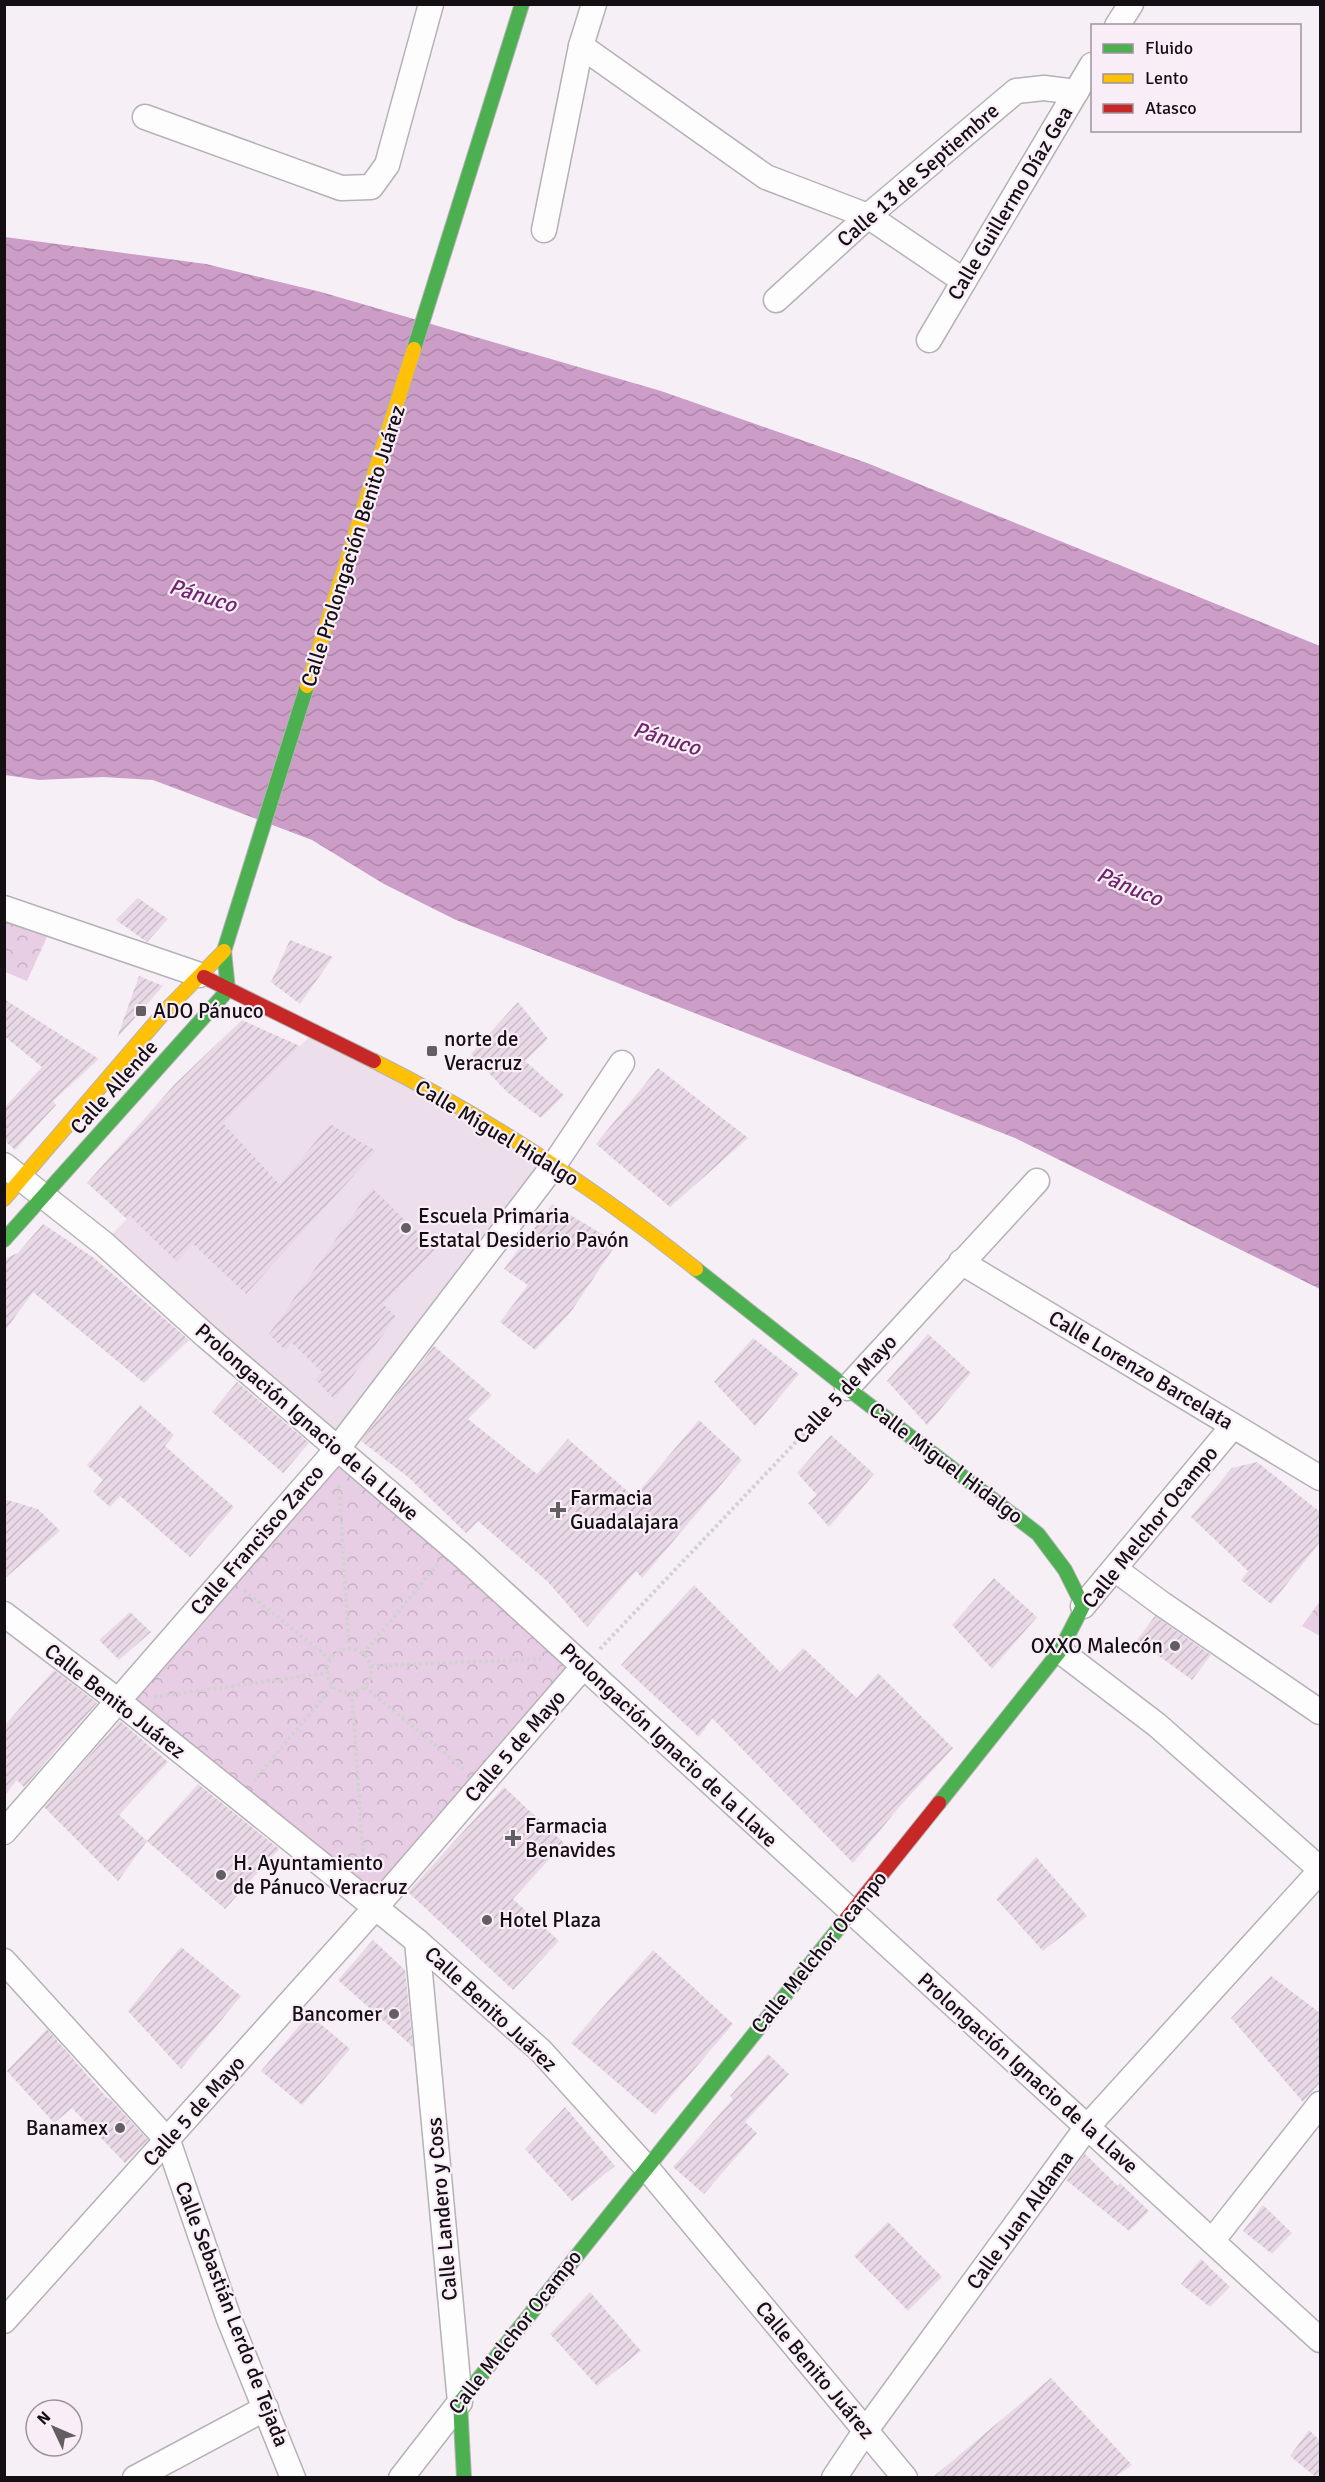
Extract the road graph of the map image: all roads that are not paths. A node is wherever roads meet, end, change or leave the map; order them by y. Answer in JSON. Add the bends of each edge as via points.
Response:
{"nodes":[{"id":1,"x":522,"y":4,"type":"edge"},
{"id":2,"x":594,"y":4,"type":"edge"},
{"id":3,"x":425,"y":7,"type":"edge"},
{"id":4,"x":581,"y":46,"type":"junction"},
{"id":5,"x":1091,"y":68,"type":"edge"},
{"id":6,"x":1076,"y":92,"type":"junction"},
{"id":7,"x":145,"y":117,"type":"dead end"},
{"id":8,"x":868,"y":216,"type":"junction"},
{"id":9,"x":544,"y":230,"type":"dead end"},
{"id":10,"x":964,"y":281,"type":"junction"},
{"id":11,"x":776,"y":300,"type":"dead end"},
{"id":12,"x":929,"y":340,"type":"dead end"},
{"id":13,"x":244,"y":890,"type":"joint"},
{"id":14,"x":4,"y":908,"type":"edge"},
{"id":15,"x":224,"y":951,"type":"junction"},
{"id":16,"x":200,"y":975,"type":"junction"},
{"id":17,"x":228,"y":990,"type":"junction"},
{"id":18,"x":622,"y":1063,"type":"dead end"},
{"id":19,"x":554,"y":1165,"type":"junction"},
{"id":20,"x":14,"y":1172,"type":"edge"},
{"id":21,"x":1037,"y":1181,"type":"dead end"},
{"id":22,"x":45,"y":1197,"type":"junction"},
{"id":23,"x":4,"y":1199,"type":"edge"},
{"id":24,"x":4,"y":1240,"type":"edge"},
{"id":25,"x":961,"y":1262,"type":"junction"},
{"id":26,"x":847,"y":1388,"type":"junction"},
{"id":27,"x":1233,"y":1426,"type":"junction"},
{"id":28,"x":338,"y":1448,"type":"junction"},
{"id":29,"x":1320,"y":1478,"type":"edge"},
{"id":30,"x":1116,"y":1570,"type":"junction"},
{"id":31,"x":1083,"y":1606,"type":"junction"},
{"id":32,"x":4,"y":1614,"type":"edge"},
{"id":33,"x":1060,"y":1651,"type":"junction"},
{"id":34,"x":583,"y":1667,"type":"junction"},
{"id":35,"x":117,"y":1700,"type":"junction"},
{"id":36,"x":1320,"y":1712,"type":"edge"},
{"id":37,"x":4,"y":1832,"type":"edge"},
{"id":38,"x":1320,"y":1870,"type":"edge"},
{"id":39,"x":375,"y":1908,"type":"junction"},
{"id":40,"x":850,"y":1912,"type":"junction"},
{"id":41,"x":417,"y":1941,"type":"junction"},
{"id":42,"x":4,"y":1961,"type":"edge"},
{"id":43,"x":1320,"y":2104,"type":"edge"},
{"id":44,"x":1087,"y":2127,"type":"junction"},
{"id":45,"x":168,"y":2141,"type":"junction"},
{"id":46,"x":646,"y":2167,"type":"junction"},
{"id":47,"x":1212,"y":2241,"type":"junction"},
{"id":48,"x":4,"y":2320,"type":"edge"},
{"id":49,"x":1320,"y":2340,"type":"edge"},
{"id":50,"x":460,"y":2402,"type":"junction"},
{"id":51,"x":266,"y":2408,"type":"junction"},
{"id":52,"x":866,"y":2430,"type":"junction"},
{"id":53,"x":135,"y":2478,"type":"edge"},
{"id":54,"x":293,"y":2478,"type":"edge"},
{"id":55,"x":401,"y":2478,"type":"edge"},
{"id":56,"x":464,"y":2478,"type":"edge"},
{"id":57,"x":834,"y":2478,"type":"edge"},
{"id":58,"x":905,"y":2478,"type":"edge"}],
"edges":[{"from":1,"to":13,"type":"street","name":"Calle Prolongación Benito Juárez"},
{"from":2,"to":4,"type":"street"},
{"from":3,"to":7,"type":"street","via":[[387,165],[371,187],[341,188]]},
{"from":4,"to":8,"type":"street","via":[[766,177]]},
{"from":4,"to":9,"type":"street"},
{"from":5,"to":6,"type":"street","name":"Calle Guillermo Díaz Gea"},
{"from":6,"to":8,"type":"street","name":"Calle 13 de Septiembre","via":[[1044,88],[1017,91]]},
{"from":6,"to":10,"type":"street","name":"Calle Guillermo Díaz Gea"},
{"from":8,"to":10,"type":"street"},
{"from":8,"to":11,"type":"street","name":"Calle 13 de Septiembre"},
{"from":10,"to":12,"type":"street","name":"Calle Guillermo Díaz Gea"},
{"from":13,"to":15,"type":"street","name":"Calle Allende"},
{"from":14,"to":16,"type":"street","name":"Calle Miguel Hidalgo"},
{"from":15,"to":16,"type":"street","name":"Calle Allende"},
{"from":15,"to":17,"type":"street","name":"Calle Allende"},
{"from":16,"to":17,"type":"street","name":"Calle Miguel Hidalgo"},
{"from":16,"to":20,"type":"street","name":"Calle Allende"},
{"from":17,"to":19,"type":"street","name":"Calle Miguel Hidalgo","via":[[431,1090]]},
{"from":17,"to":22,"type":"street","name":"Calle Allende"},
{"from":18,"to":19,"type":"street","name":"Calle Francisco Zarco"},
{"from":19,"to":26,"type":"street","name":"Calle Miguel Hidalgo","via":[[639,1222]]},
{"from":19,"to":28,"type":"street","name":"Calle Francisco Zarco"},
{"from":20,"to":22,"type":"street","name":"Prolongación Ignacio de la Llave"},
{"from":20,"to":23,"type":"street","name":"Calle Allende"},
{"from":21,"to":25,"type":"street","name":"Calle 5 de Mayo"},
{"from":22,"to":24,"type":"street","name":"Calle Allende"},
{"from":22,"to":28,"type":"street","name":"Prolongación Ignacio de la Llave","via":[[104,1243]]},
{"from":25,"to":26,"type":"street","name":"Calle 5 de Mayo"},
{"from":25,"to":27,"type":"street","name":"Calle Lorenzo Barcelata"},
{"from":26,"to":31,"type":"street","name":"Calle Miguel Hidalgo","via":[[1038,1534],[1065,1570]]},
{"from":27,"to":29,"type":"street","name":"Calle Lorenzo Barcelata"},
{"from":27,"to":30,"type":"street","name":"Calle Melchor Ocampo"},
{"from":28,"to":34,"type":"street","name":"Prolongación Ignacio de la Llave"},
{"from":28,"to":35,"type":"street","name":"Calle Francisco Zarco"},
{"from":30,"to":31,"type":"street","name":"Calle Melchor Ocampo"},
{"from":30,"to":36,"type":"street"},
{"from":31,"to":33,"type":"street","name":"Calle Melchor Ocampo"},
{"from":32,"to":35,"type":"street","name":"Calle Benito Juárez"},
{"from":33,"to":38,"type":"street","via":[[1157,1725]]},
{"from":33,"to":40,"type":"street","name":"Calle Melchor Ocampo"},
{"from":34,"to":39,"type":"street","name":"Calle 5 de Mayo"},
{"from":34,"to":40,"type":"street","name":"Prolongación Ignacio de la Llave"},
{"from":35,"to":37,"type":"street","name":"Calle Francisco Zarco"},
{"from":35,"to":39,"type":"street","name":"Calle Benito Juárez"},
{"from":38,"to":44,"type":"street","name":"Calle Juan Aldama"},
{"from":39,"to":41,"type":"street","name":"Calle Benito Juárez"},
{"from":39,"to":45,"type":"street","name":"Calle 5 de Mayo"},
{"from":40,"to":44,"type":"street","name":"Prolongación Ignacio de la Llave"},
{"from":40,"to":46,"type":"street","name":"Calle Melchor Ocampo"},
{"from":41,"to":46,"type":"street","name":"Calle Benito Juárez","via":[[541,2052]]},
{"from":41,"to":50,"type":"street","name":"Calle Landero y Coss"},
{"from":42,"to":45,"type":"street","name":"Calle Sebastián Lerdo de Tejada"},
{"from":43,"to":47,"type":"street"},
{"from":44,"to":47,"type":"street","name":"Prolongación Ignacio de la Llave"},
{"from":44,"to":52,"type":"street","name":"Calle Juan Aldama"},
{"from":45,"to":48,"type":"street","name":"Calle 5 de Mayo"},
{"from":45,"to":51,"type":"street","name":"Calle Sebastián Lerdo de Tejada","via":[[230,2319]]},
{"from":46,"to":50,"type":"street","name":"Calle Melchor Ocampo"},
{"from":46,"to":52,"type":"street","name":"Calle Benito Juárez"},
{"from":47,"to":49,"type":"street","name":"Prolongación Ignacio de la Llave"},
{"from":50,"to":55,"type":"street","name":"Calle Melchor Ocampo"},
{"from":50,"to":56,"type":"street","name":"Calle Landero y Coss"},
{"from":51,"to":53,"type":"street"},
{"from":51,"to":54,"type":"street","name":"Calle Sebastián Lerdo de Tejada"},
{"from":52,"to":57,"type":"street","name":"Calle Juan Aldama"},
{"from":52,"to":58,"type":"street","name":"Calle Benito Juárez"}]}
